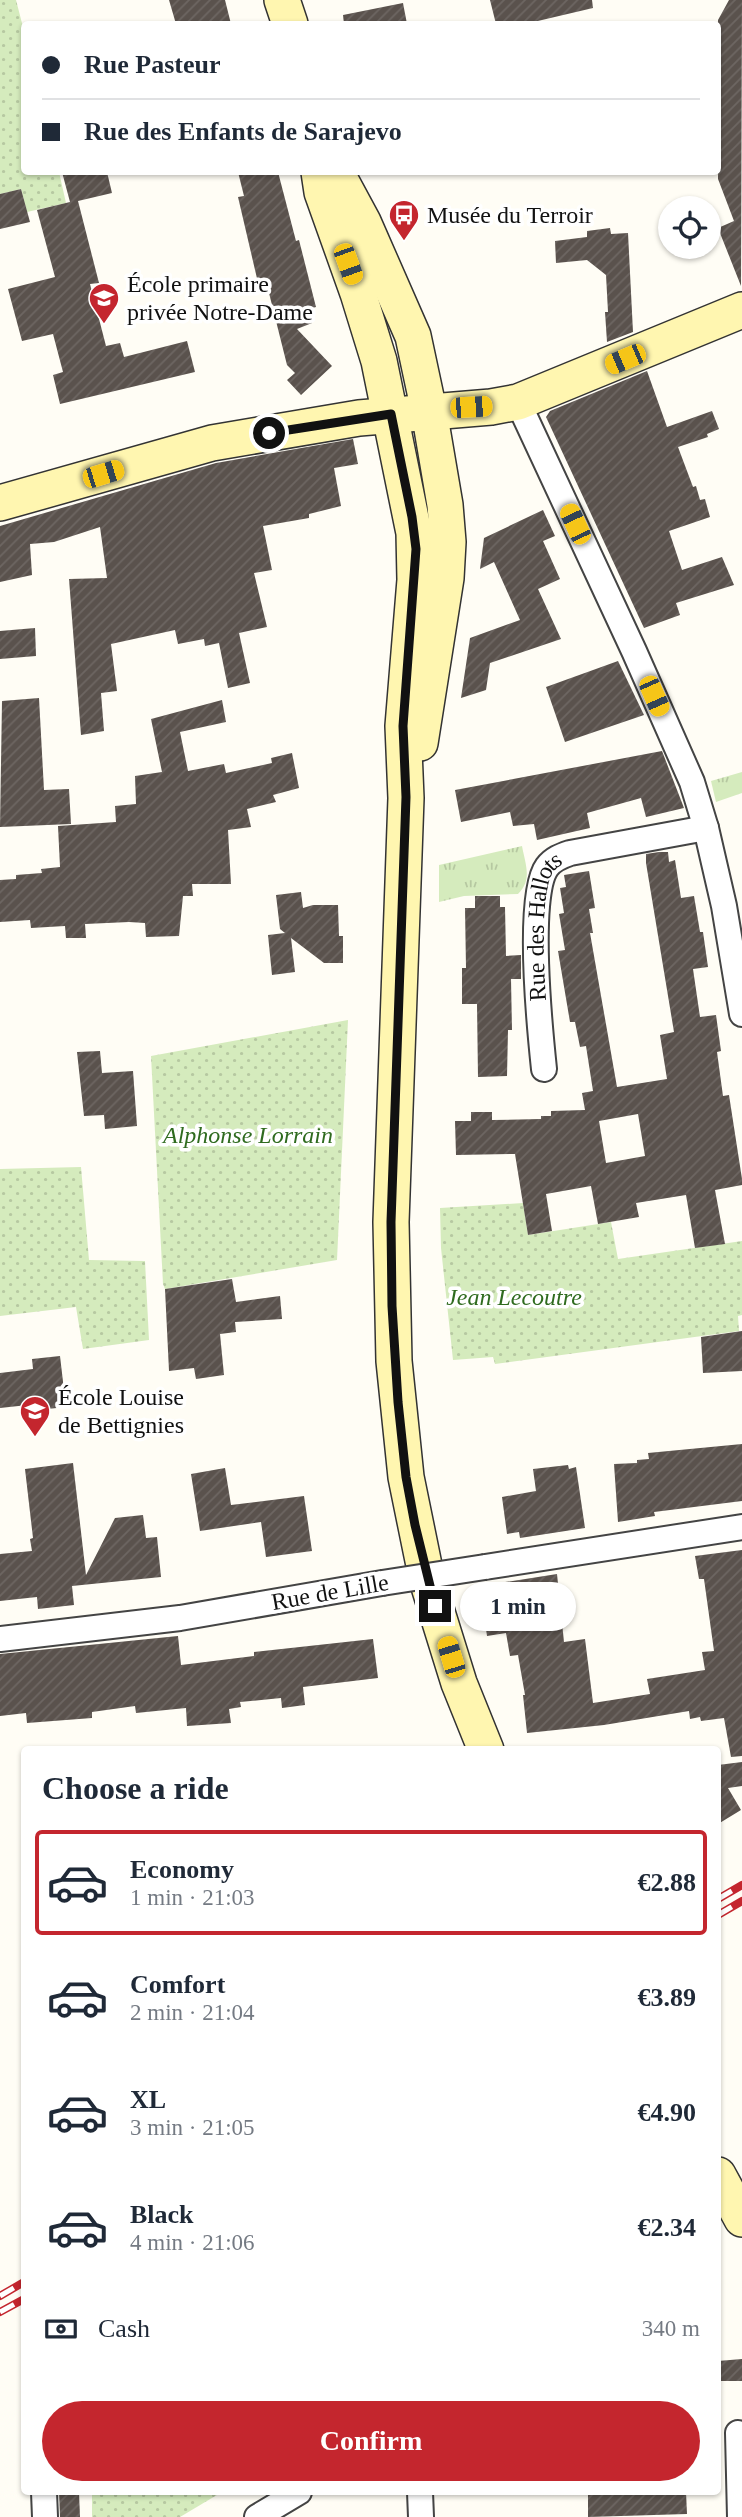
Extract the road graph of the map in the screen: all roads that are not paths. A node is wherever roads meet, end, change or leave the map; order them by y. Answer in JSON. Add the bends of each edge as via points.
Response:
{"nodes":[{"id":1,"x":282,"y":0,"type":"edge"},
{"id":2,"x":289,"y":21,"type":"edge"},
{"id":3,"x":319,"y":175,"type":"edge"},
{"id":4,"x":338,"y":175,"type":"edge"},
{"id":5,"x":742,"y":310,"type":"edge"},
{"id":6,"x":518,"y":402,"type":"junction"},
{"id":7,"x":429,"y":411,"type":"junction"},
{"id":8,"x":391,"y":414,"type":"junction"},
{"id":9,"x":0,"y":503,"type":"edge"},
{"id":10,"x":406,"y":797,"type":"junction"},
{"id":11,"x":706,"y":828,"type":"junction"},
{"id":12,"x":742,"y":1014,"type":"edge"},
{"id":13,"x":544,"y":1069,"type":"dead end"},
{"id":14,"x":742,"y":1527,"type":"edge"},
{"id":15,"x":0,"y":1639,"type":"edge"},
{"id":16,"x":484,"y":1746,"type":"edge"},
{"id":17,"x":721,"y":2180,"type":"edge"},
{"id":18,"x":742,"y":2219,"type":"edge"},
{"id":19,"x":732,"y":2433,"type":"edge"},
{"id":20,"x":44,"y":2495,"type":"edge"},
{"id":21,"x":294,"y":2495,"type":"edge"},
{"id":22,"x":420,"y":2495,"type":"edge"},
{"id":23,"x":45,"y":2517,"type":"edge"},
{"id":24,"x":257,"y":2517,"type":"edge"},
{"id":25,"x":421,"y":2517,"type":"edge"},
{"id":26,"x":740,"y":2517,"type":"edge"}],
"edges":[{"from":1,"to":2,"type":"main road"},
{"from":3,"to":8,"type":"main road","via":[[376,346]]},
{"from":4,"to":7,"type":"main road","via":[[409,324]]},
{"from":5,"to":6,"type":"main road"},
{"from":6,"to":7,"type":"main road"},
{"from":6,"to":11,"type":"street","via":[[675,742]]},
{"from":7,"to":8,"type":"main road"},
{"from":7,"to":10,"type":"main road","via":[[445,505],[447,559],[425,717]]},
{"from":8,"to":9,"type":"main road","via":[[212,443]]},
{"from":8,"to":10,"type":"main road","via":[[416,549],[404,707]]},
{"from":10,"to":16,"type":"main road","via":[[391,1222],[399,1423],[428,1580],[459,1683]]},
{"from":11,"to":12,"type":"street"},
{"from":11,"to":13,"type":"street","name":"Rue des Hallots","via":[[570,853],[548,866],[538,902],[537,990]]},
{"from":14,"to":15,"type":"street","name":"Rue de Lille","bridge":true,"via":[[180,1618]]},
{"from":17,"to":18,"type":"main road"},
{"from":19,"to":26,"type":"street"},
{"from":20,"to":23,"type":"street"},
{"from":21,"to":24,"type":"street"},
{"from":22,"to":25,"type":"street"}]}
